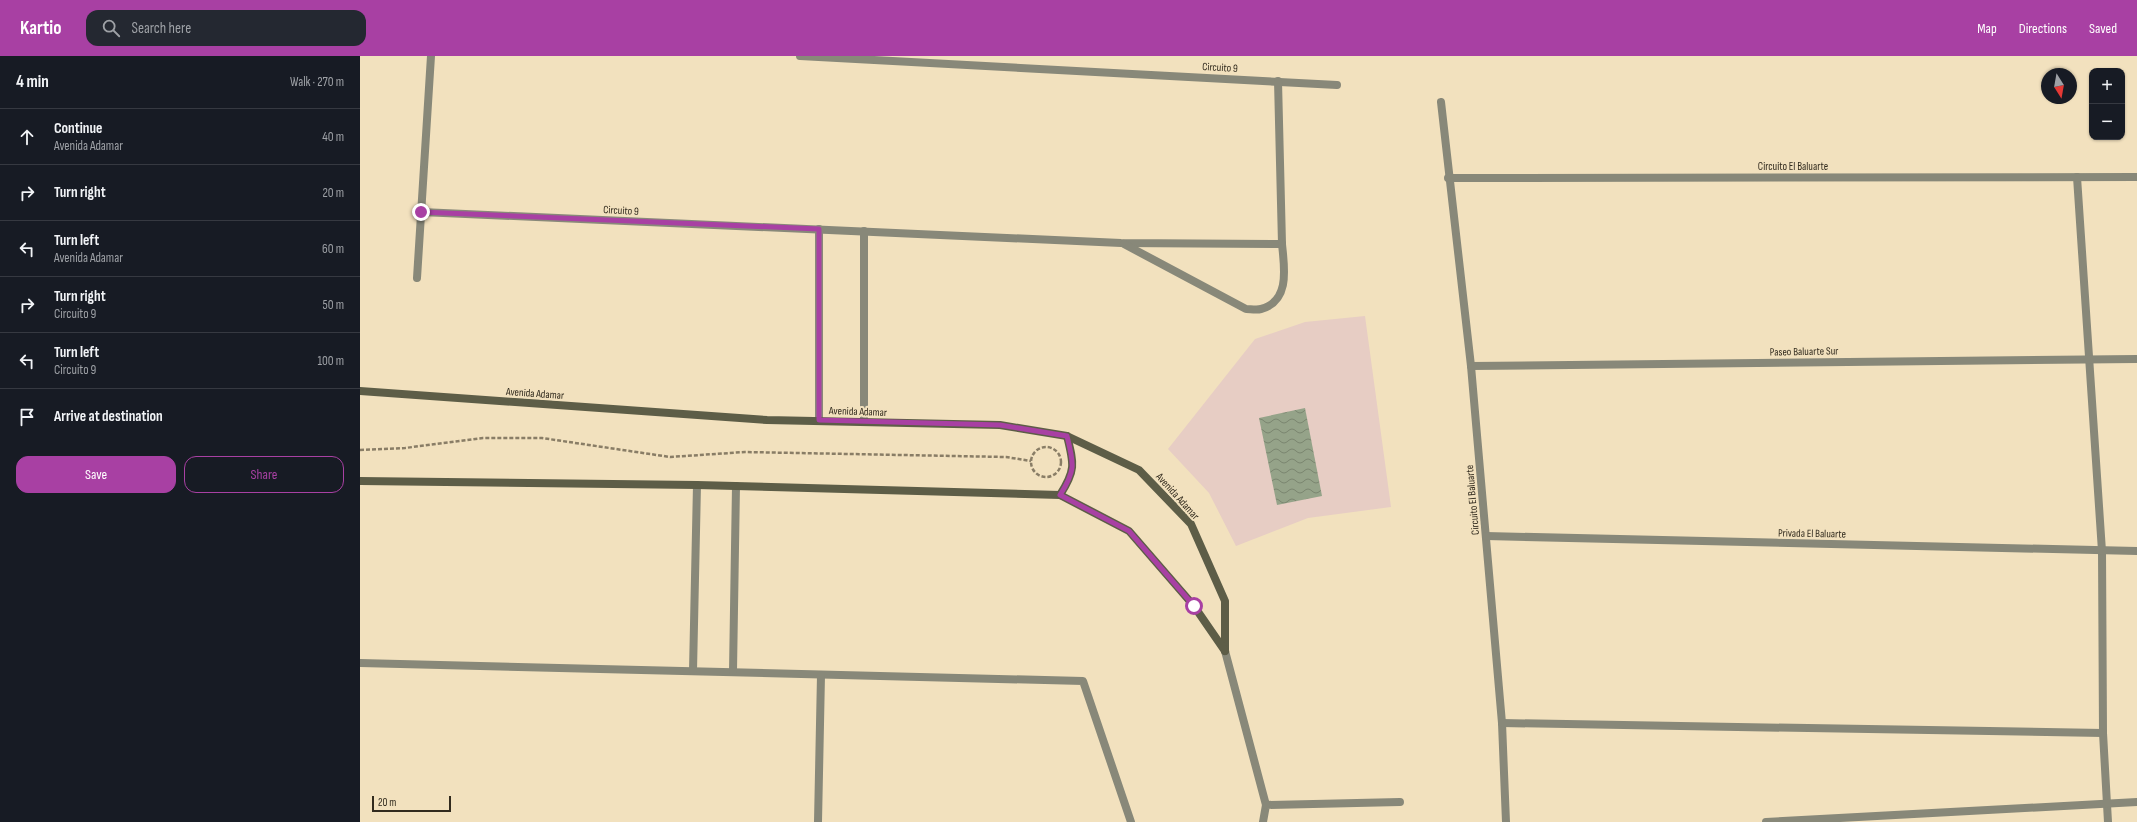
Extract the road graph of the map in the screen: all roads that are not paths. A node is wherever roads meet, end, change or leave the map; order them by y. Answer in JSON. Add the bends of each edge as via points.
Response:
{"nodes":[{"id":1,"x":431,"y":56,"type":"edge"},
{"id":2,"x":800,"y":56,"type":"edge"},
{"id":3,"x":1278,"y":81,"type":"junction"},
{"id":4,"x":1337,"y":86,"type":"dead end"},
{"id":5,"x":1441,"y":102,"type":"dead end"},
{"id":6,"x":2077,"y":177,"type":"junction"},
{"id":7,"x":2137,"y":177,"type":"edge"},
{"id":8,"x":1448,"y":178,"type":"junction"},
{"id":9,"x":421,"y":212,"type":"junction"},
{"id":10,"x":819,"y":229,"type":"junction"},
{"id":11,"x":864,"y":231,"type":"junction"},
{"id":12,"x":1121,"y":243,"type":"junction"},
{"id":13,"x":1282,"y":244,"type":"junction"},
{"id":14,"x":417,"y":278,"type":"dead end"},
{"id":15,"x":2088,"y":358,"type":"junction"},
{"id":16,"x":2137,"y":359,"type":"edge"},
{"id":17,"x":1471,"y":366,"type":"junction"},
{"id":18,"x":360,"y":391,"type":"edge"},
{"id":19,"x":819,"y":420,"type":"junction"},
{"id":20,"x":864,"y":422,"type":"junction"},
{"id":21,"x":1067,"y":436,"type":"junction"},
{"id":22,"x":360,"y":481,"type":"edge"},
{"id":23,"x":697,"y":485,"type":"junction"},
{"id":24,"x":736,"y":486,"type":"junction"},
{"id":25,"x":1060,"y":495,"type":"junction"},
{"id":26,"x":1486,"y":536,"type":"junction"},
{"id":27,"x":2102,"y":551,"type":"junction"},
{"id":28,"x":2137,"y":551,"type":"edge"},
{"id":29,"x":1225,"y":651,"type":"junction"},
{"id":30,"x":360,"y":663,"type":"edge"},
{"id":31,"x":693,"y":671,"type":"junction"},
{"id":32,"x":733,"y":671,"type":"junction"},
{"id":33,"x":821,"y":675,"type":"junction"},
{"id":34,"x":1502,"y":723,"type":"junction"},
{"id":35,"x":2103,"y":733,"type":"junction"},
{"id":36,"x":1400,"y":802,"type":"dead end"},
{"id":37,"x":2137,"y":802,"type":"edge"},
{"id":38,"x":2106,"y":804,"type":"junction"},
{"id":39,"x":1266,"y":805,"type":"junction"},
{"id":40,"x":818,"y":822,"type":"edge"},
{"id":41,"x":1131,"y":822,"type":"edge"},
{"id":42,"x":1263,"y":822,"type":"edge"},
{"id":43,"x":1506,"y":822,"type":"edge"},
{"id":44,"x":1766,"y":822,"type":"edge"},
{"id":45,"x":2108,"y":822,"type":"edge"}],
"edges":[{"from":1,"to":9,"type":"street"},
{"from":2,"to":3,"type":"street","name":"Circuito 9"},
{"from":3,"to":4,"type":"street","name":"Circuito 9"},
{"from":3,"to":13,"type":"street","name":"Circuito 9"},
{"from":5,"to":8,"type":"street","name":"Circuito El Baluarte"},
{"from":6,"to":7,"type":"street","name":"Circuito El Baluarte"},
{"from":6,"to":8,"type":"street","name":"Circuito El Baluarte"},
{"from":6,"to":15,"type":"street"},
{"from":8,"to":17,"type":"street","name":"Circuito El Baluarte"},
{"from":9,"to":10,"type":"street","name":"Circuito 9"},
{"from":9,"to":14,"type":"street"},
{"from":10,"to":11,"type":"street","name":"Circuito 9"},
{"from":10,"to":19,"type":"street"},
{"from":11,"to":12,"type":"street","name":"Circuito 9"},
{"from":11,"to":20,"type":"street"},
{"from":12,"to":13,"type":"street","name":"Circuito 9"},
{"from":12,"to":13,"type":"street","name":"Circuito 9","via":[[1246,308],[1261,309],[1276,300],[1284,286]]},
{"from":15,"to":16,"type":"street","name":"Paseo Baluarte Sur"},
{"from":15,"to":17,"type":"street","name":"Paseo Baluarte Sur"},
{"from":15,"to":27,"type":"street"},
{"from":17,"to":26,"type":"street","name":"Circuito El Baluarte"},
{"from":18,"to":19,"type":"street","name":"Avenida Adamar","via":[[767,420]]},
{"from":19,"to":20,"type":"street","name":"Avenida Adamar"},
{"from":20,"to":21,"type":"street","name":"Avenida Adamar","via":[[1000,425]]},
{"from":21,"to":25,"type":"street","via":[[1073,459],[1071,478]]},
{"from":21,"to":29,"type":"street","name":"Avenida Adamar","via":[[1139,470],[1191,524],[1224,601]]},
{"from":22,"to":23,"type":"street","name":"Avenida Adamar"},
{"from":23,"to":24,"type":"street","name":"Avenida Adamar"},
{"from":23,"to":31,"type":"street"},
{"from":24,"to":25,"type":"street","name":"Avenida Adamar"},
{"from":24,"to":32,"type":"street"},
{"from":25,"to":29,"type":"street","name":"Avenida Adamar","via":[[1129,531],[1194,606]]},
{"from":26,"to":27,"type":"street","name":"Privada El Baluarte"},
{"from":26,"to":34,"type":"street","name":"Circuito El Baluarte"},
{"from":27,"to":28,"type":"street","name":"Privada El Baluarte"},
{"from":27,"to":35,"type":"street"},
{"from":29,"to":39,"type":"street","name":"Avenida Adamar"},
{"from":30,"to":31,"type":"street"},
{"from":31,"to":32,"type":"street"},
{"from":32,"to":33,"type":"street"},
{"from":33,"to":40,"type":"street"},
{"from":33,"to":41,"type":"street","via":[[1083,681]]},
{"from":34,"to":35,"type":"street"},
{"from":34,"to":43,"type":"street","name":"Circuito El Baluarte"},
{"from":35,"to":38,"type":"street"},
{"from":36,"to":39,"type":"street"},
{"from":37,"to":38,"type":"street"},
{"from":38,"to":44,"type":"street"},
{"from":38,"to":45,"type":"street"},
{"from":39,"to":42,"type":"street","name":"Avenida Adamar"}]}
